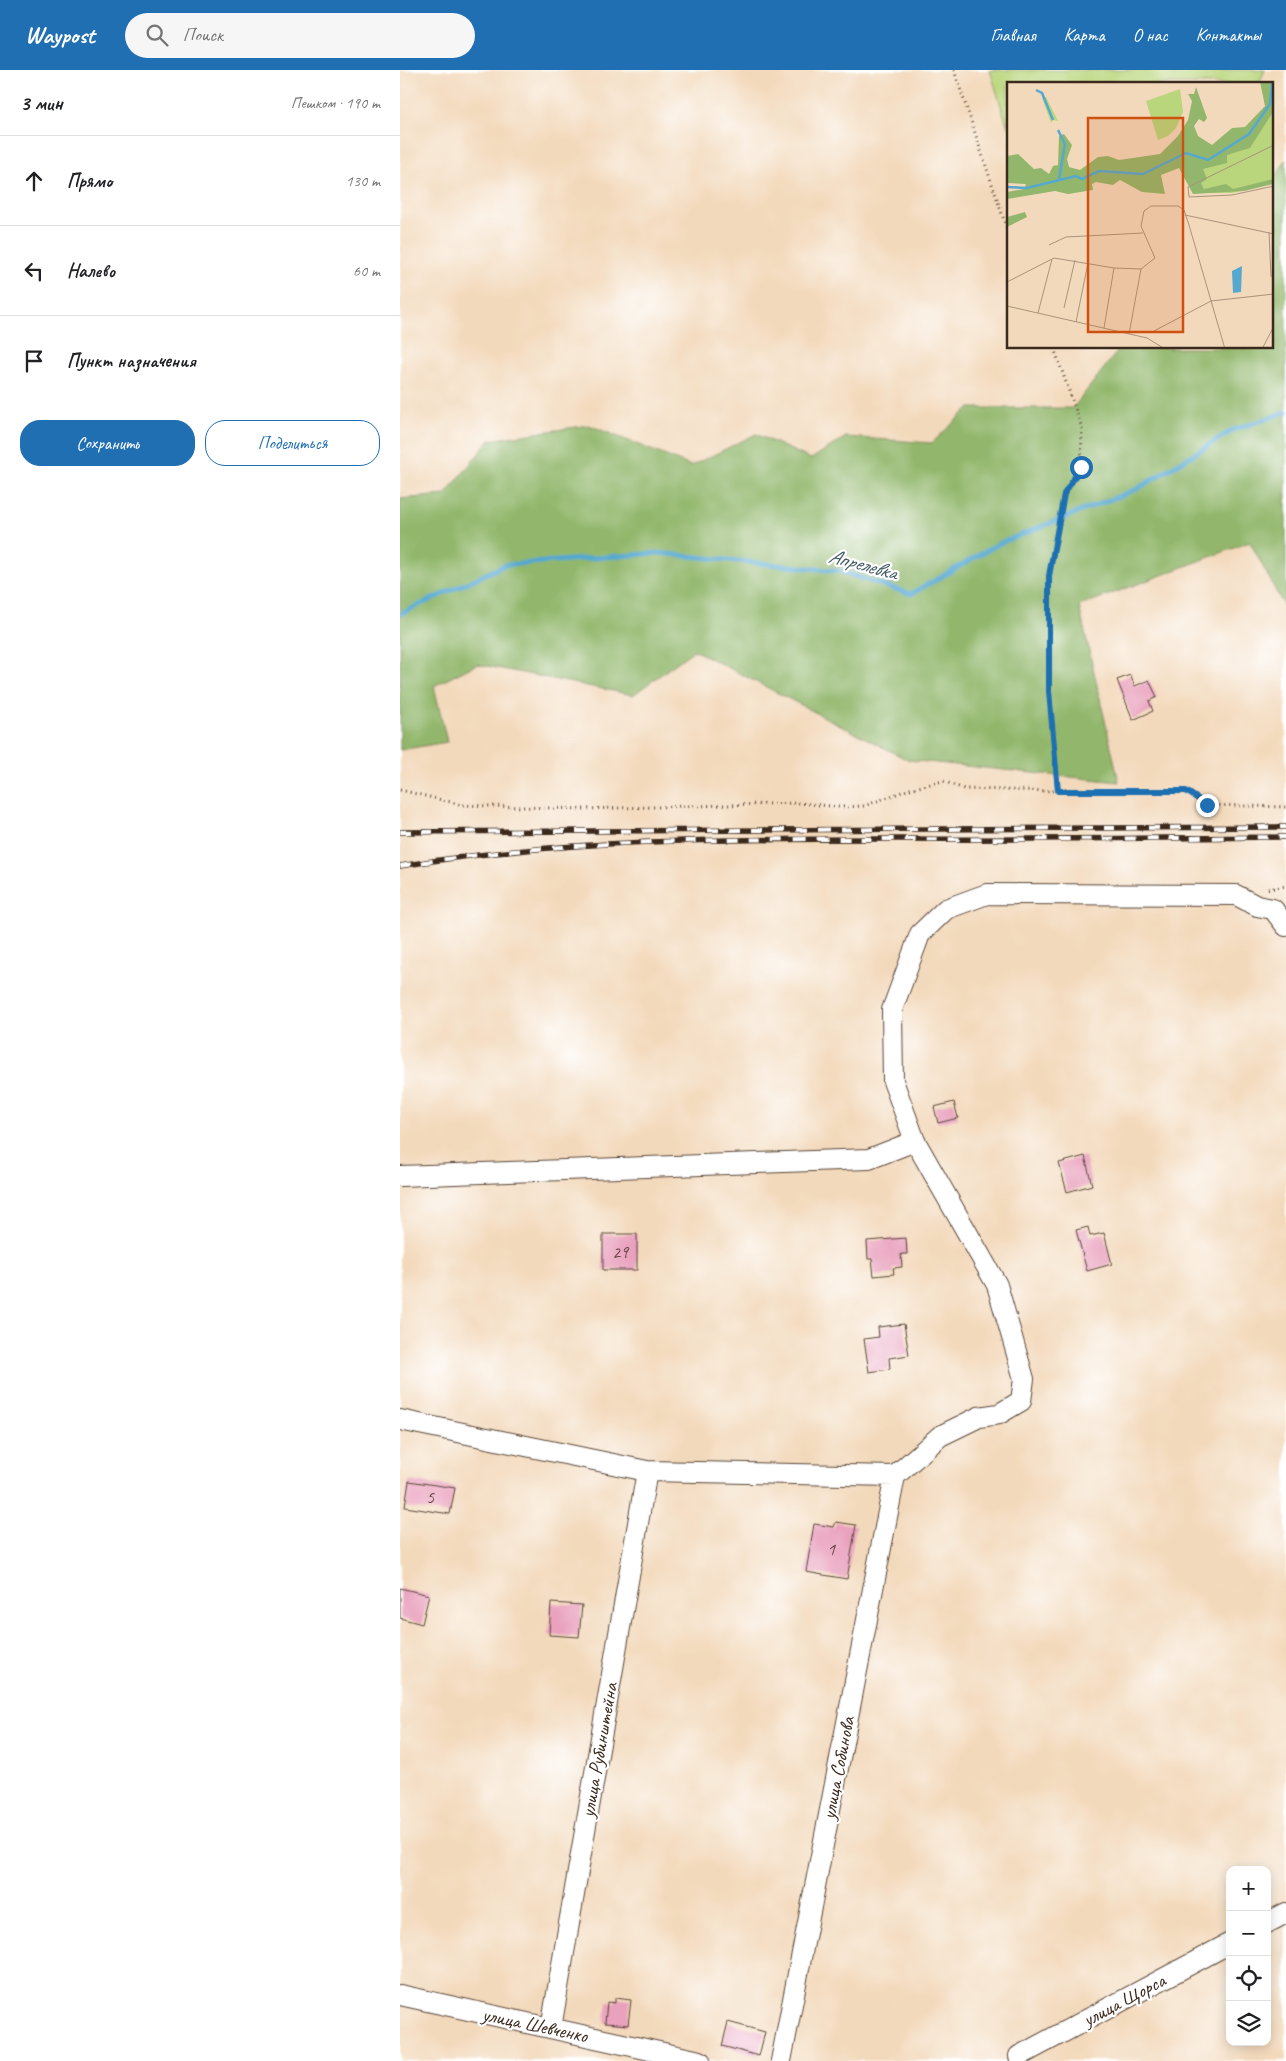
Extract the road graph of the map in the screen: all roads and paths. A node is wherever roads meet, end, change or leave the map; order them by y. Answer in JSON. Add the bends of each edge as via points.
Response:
{"nodes":[{"id":1,"x":954,"y":70,"type":"edge"},
{"id":2,"x":1007,"y":229,"type":"edge"},
{"id":3,"x":1054,"y":349,"type":"edge"},
{"id":4,"x":400,"y":790,"type":"edge"},
{"id":5,"x":1058,"y":791,"type":"junction"},
{"id":6,"x":1286,"y":807,"type":"edge"},
{"id":7,"x":1286,"y":926,"type":"edge"},
{"id":8,"x":915,"y":1141,"type":"junction"},
{"id":9,"x":400,"y":1176,"type":"edge"},
{"id":10,"x":400,"y":1422,"type":"edge"},
{"id":11,"x":647,"y":1472,"type":"junction"},
{"id":12,"x":894,"y":1476,"type":"junction"},
{"id":13,"x":1286,"y":1912,"type":"edge"},
{"id":14,"x":1271,"y":1921,"type":"edge"},
{"id":15,"x":1226,"y":1945,"type":"edge"},
{"id":16,"x":400,"y":1995,"type":"edge"},
{"id":17,"x":550,"y":2028,"type":"junction"},
{"id":18,"x":1019,"y":2056,"type":"dead end"},
{"id":19,"x":700,"y":2061,"type":"edge"},
{"id":20,"x":781,"y":2061,"type":"edge"}],
"edges":[{"from":1,"to":2,"type":"path"},
{"from":3,"to":5,"type":"path","via":[[1082,428],[1081,467],[1064,494],[1049,576],[1049,691]]},
{"from":4,"to":5,"type":"path","via":[[463,805],[582,809],[800,803],[864,806],[943,781],[964,789]]},
{"from":5,"to":6,"type":"path","via":[[1186,791],[1207,805]]},
{"from":7,"to":8,"type":"street","via":[[1272,910],[1236,895],[987,894],[946,909],[920,934],[892,1010],[893,1081]]},
{"from":8,"to":9,"type":"street","via":[[869,1159]]},
{"from":8,"to":12,"type":"street","via":[[997,1285],[1024,1379],[1021,1401],[999,1414],[979,1417],[940,1436]]},
{"from":10,"to":11,"type":"street"},
{"from":11,"to":12,"type":"street"},
{"from":11,"to":17,"type":"street","name":"улица Рубинштейна"},
{"from":12,"to":20,"type":"street","name":"улица Собинова"},
{"from":13,"to":14,"type":"street"},
{"from":15,"to":18,"type":"street","name":"улица Щорса"},
{"from":16,"to":17,"type":"street","name":"улица Шевченко"},
{"from":17,"to":19,"type":"street","name":"улица Шевченко"}]}
